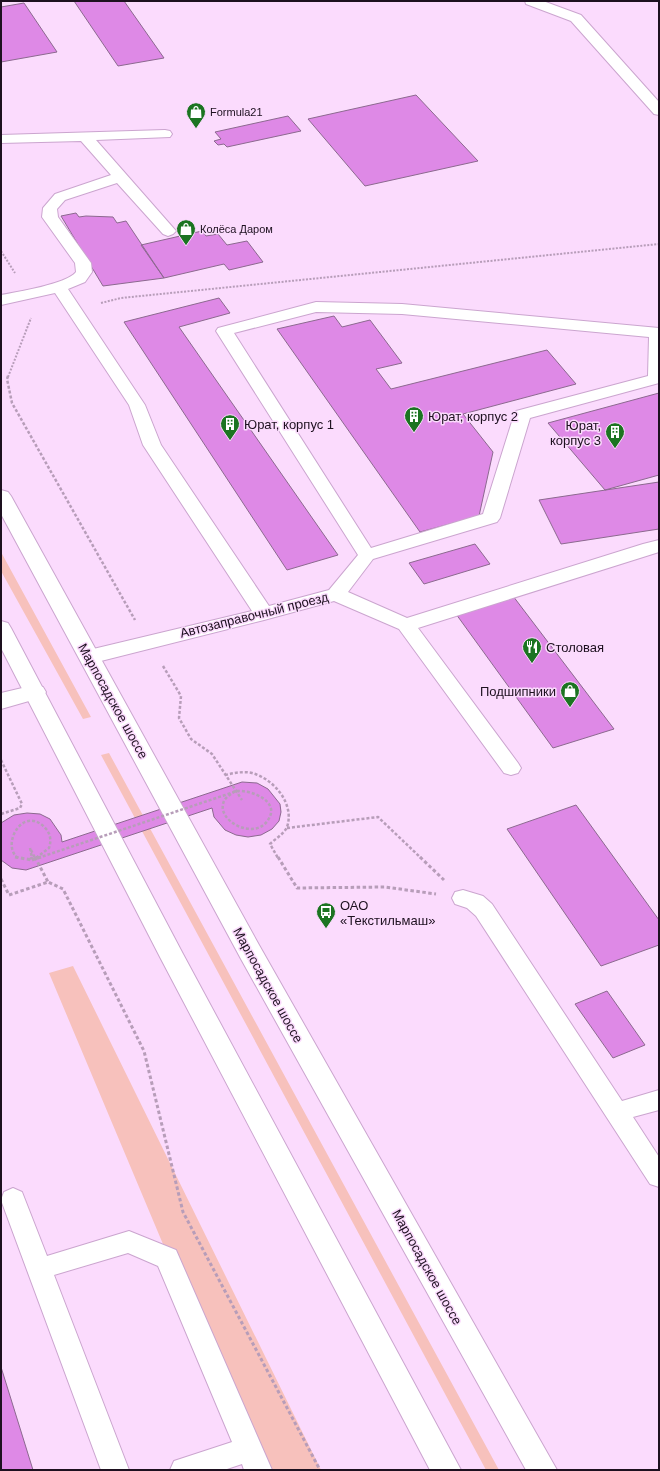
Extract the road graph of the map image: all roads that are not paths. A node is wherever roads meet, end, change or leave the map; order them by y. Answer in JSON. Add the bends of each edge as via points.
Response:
{"nodes":[{"id":1,"x":531,"y":1,"type":"edge"},
{"id":2,"x":659,"y":111,"type":"edge"},
{"id":3,"x":165,"y":134,"type":"dead end"},
{"id":4,"x":85,"y":137,"type":"junction"},
{"id":5,"x":1,"y":139,"type":"edge"},
{"id":6,"x":120,"y":177,"type":"junction"},
{"id":7,"x":168,"y":232,"type":"dead end"},
{"id":8,"x":58,"y":287,"type":"junction"},
{"id":9,"x":1,"y":300,"type":"edge"},
{"id":10,"x":658,"y":333,"type":"edge"},
{"id":11,"x":1,"y":496,"type":"edge"},
{"id":12,"x":659,"y":546,"type":"edge"},
{"id":13,"x":367,"y":555,"type":"junction"},
{"id":14,"x":336,"y":594,"type":"junction"},
{"id":15,"x":264,"y":614,"type":"junction"},
{"id":16,"x":406,"y":625,"type":"junction"},
{"id":17,"x":1,"y":628,"type":"edge"},
{"id":18,"x":89,"y":657,"type":"junction"},
{"id":19,"x":35,"y":692,"type":"junction"},
{"id":20,"x":1,"y":701,"type":"edge"},
{"id":21,"x":511,"y":768,"type":"dead end"},
{"id":22,"x":463,"y":898,"type":"road end"},
{"id":23,"x":659,"y":1100,"type":"edge"},
{"id":24,"x":616,"y":1112,"type":"junction"},
{"id":25,"x":659,"y":1177,"type":"edge"},
{"id":26,"x":13,"y":1199,"type":"dead end"},
{"id":27,"x":39,"y":1269,"type":"junction"},
{"id":28,"x":254,"y":1460,"type":"edge"},
{"id":29,"x":114,"y":1470,"type":"edge"},
{"id":30,"x":184,"y":1470,"type":"edge"},
{"id":31,"x":446,"y":1470,"type":"edge"},
{"id":32,"x":542,"y":1470,"type":"edge"}],
"edges":[{"from":1,"to":2,"type":"lane","via":[[576,18]]},
{"from":3,"to":4,"type":"lane"},
{"from":4,"to":5,"type":"lane"},
{"from":4,"to":6,"type":"lane"},
{"from":6,"to":7,"type":"lane"},
{"from":6,"to":8,"type":"lane","via":[[60,197],[50,208],[50,217],[83,263],[84,272],[78,279]]},
{"from":8,"to":9,"type":"lane"},
{"from":8,"to":15,"type":"lane","via":[[137,404],[152,446]]},
{"from":10,"to":13,"type":"lane","via":[[656,380],[522,415],[491,518]]},
{"from":10,"to":13,"type":"lane","via":[[402,309],[316,307],[224,331]]},
{"from":11,"to":18,"type":"main road","name":"Марпосадское шоссе"},
{"from":12,"to":16,"type":"lane"},
{"from":13,"to":14,"type":"lane"},
{"from":14,"to":15,"type":"lane","name":"Автозаправочный проезд"},
{"from":14,"to":16,"type":"lane","name":"Автозаправочный проезд"},
{"from":15,"to":18,"type":"lane","name":"Автозаправочный проезд"},
{"from":16,"to":21,"type":"lane","name":"Автозаправочный проезд"},
{"from":17,"to":19,"type":"main road"},
{"from":18,"to":32,"type":"main road","name":"Марпосадское шоссе","via":[[250,952]]},
{"from":19,"to":20,"type":"main road"},
{"from":19,"to":31,"type":"main road","via":[[173,959]]},
{"from":22,"to":24,"type":"lane","via":[[475,902],[484,910]]},
{"from":23,"to":24,"type":"lane"},
{"from":24,"to":25,"type":"lane"},
{"from":26,"to":27,"type":"lane"},
{"from":27,"to":28,"type":"lane","via":[[129,1242],[167,1258]]},
{"from":27,"to":29,"type":"lane"},
{"from":28,"to":30,"type":"lane"}]}
